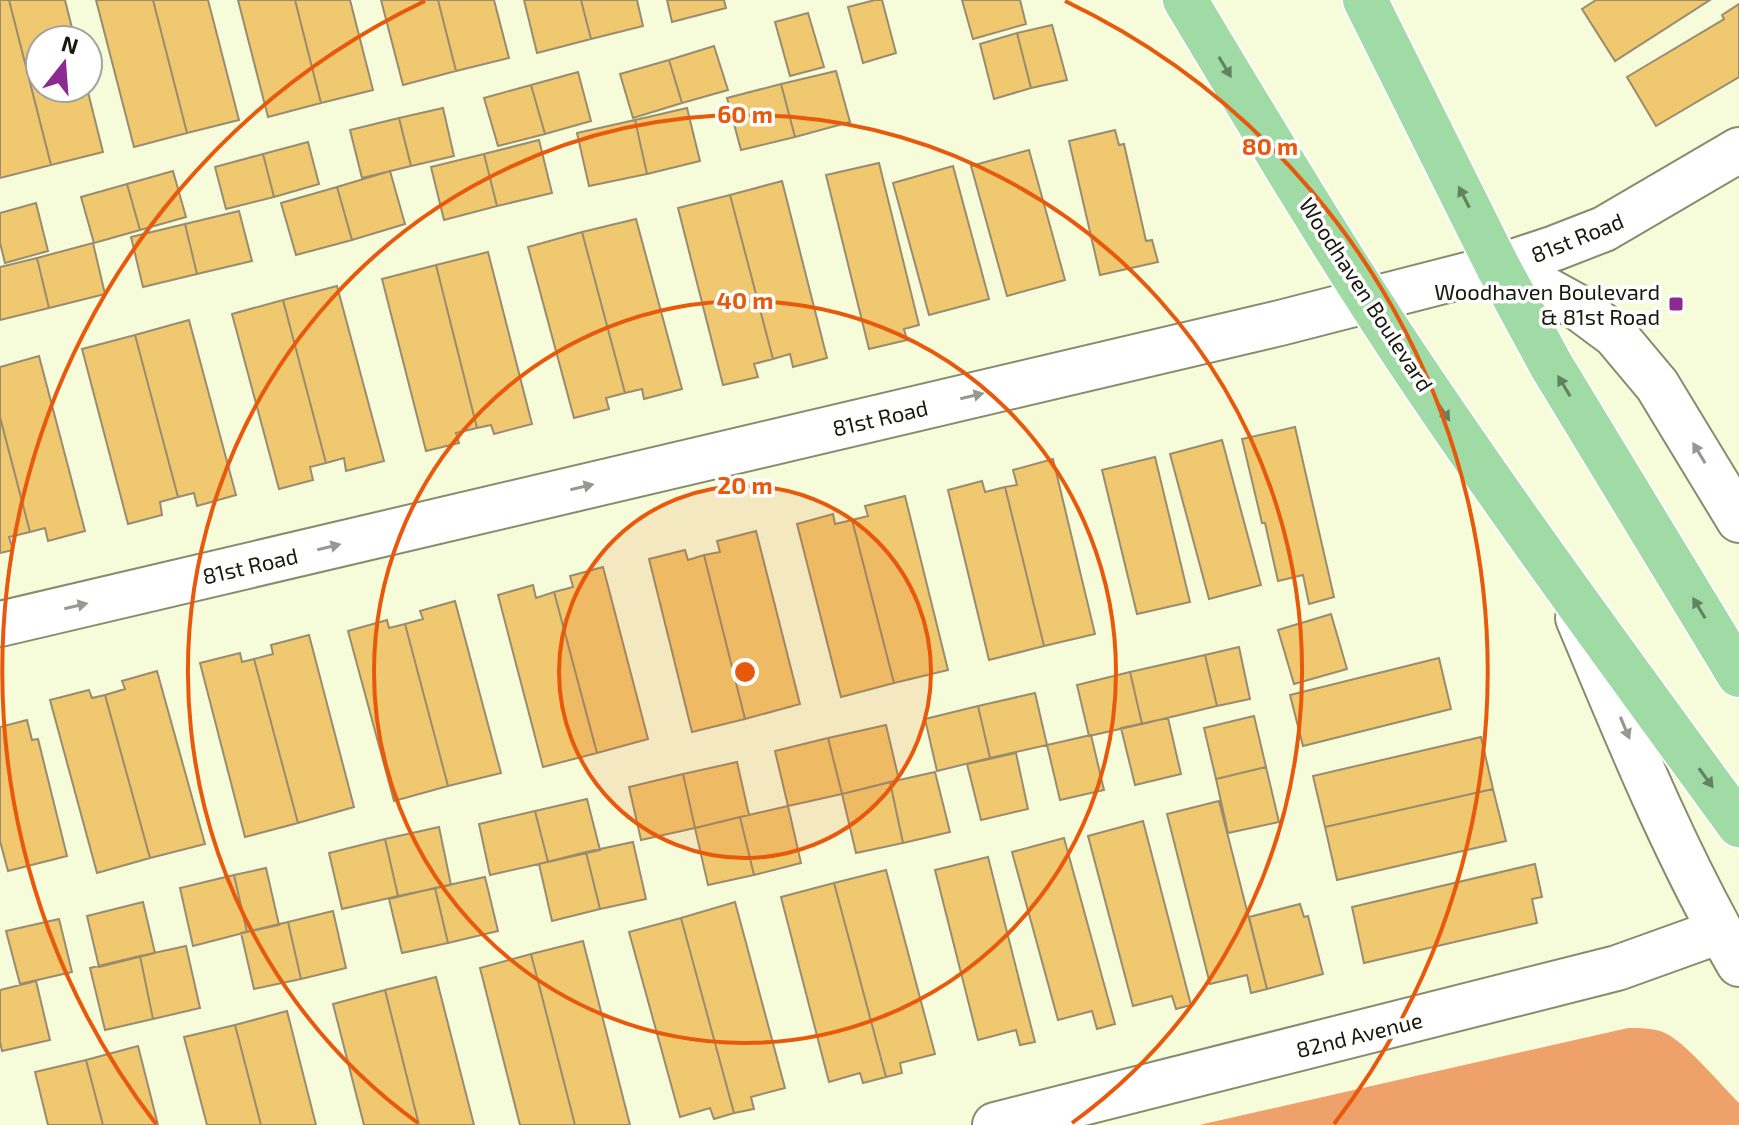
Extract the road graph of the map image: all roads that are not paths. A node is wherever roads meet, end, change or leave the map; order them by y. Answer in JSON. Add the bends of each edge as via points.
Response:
{"nodes":[{"id":1,"x":1185,"y":0,"type":"edge"},
{"id":2,"x":1365,"y":0,"type":"edge"},
{"id":3,"x":1739,"y":150,"type":"edge"},
{"id":4,"x":1498,"y":267,"type":"junction"},
{"id":5,"x":1369,"y":299,"type":"junction"},
{"id":6,"x":1739,"y":520,"type":"edge"},
{"id":7,"x":1561,"y":579,"type":"junction"},
{"id":8,"x":0,"y":624,"type":"edge"},
{"id":9,"x":1739,"y":675,"type":"edge"},
{"id":10,"x":1739,"y":825,"type":"edge"},
{"id":11,"x":1729,"y":947,"type":"edge"},
{"id":12,"x":995,"y":1125,"type":"edge"}],
"edges":[{"from":1,"to":5,"type":"main road","name":"Woodhaven Boulevard","one_way":true},
{"from":4,"to":2,"type":"main road","one_way":true},
{"from":3,"to":4,"type":"street","name":"81st Road","via":[[1604,229]]},
{"from":4,"to":5,"type":"street","name":"81st Road"},
{"from":6,"to":4,"type":"street","one_way":true,"via":[[1657,385],[1615,335],[1576,306]]},
{"from":9,"to":4,"type":"main road","one_way":true},
{"from":5,"to":7,"type":"main road","name":"Woodhaven Boulevard","one_way":true},
{"from":8,"to":5,"type":"street","name":"81st Road","one_way":true},
{"from":7,"to":10,"type":"main road","name":"Woodhaven Boulevard","one_way":true},
{"from":7,"to":11,"type":"street","name":"Woodhaven Boulevard","one_way":true,"via":[[1649,785]]},
{"from":11,"to":12,"type":"street","name":"82nd Avenue","via":[[1617,968]]}]}
